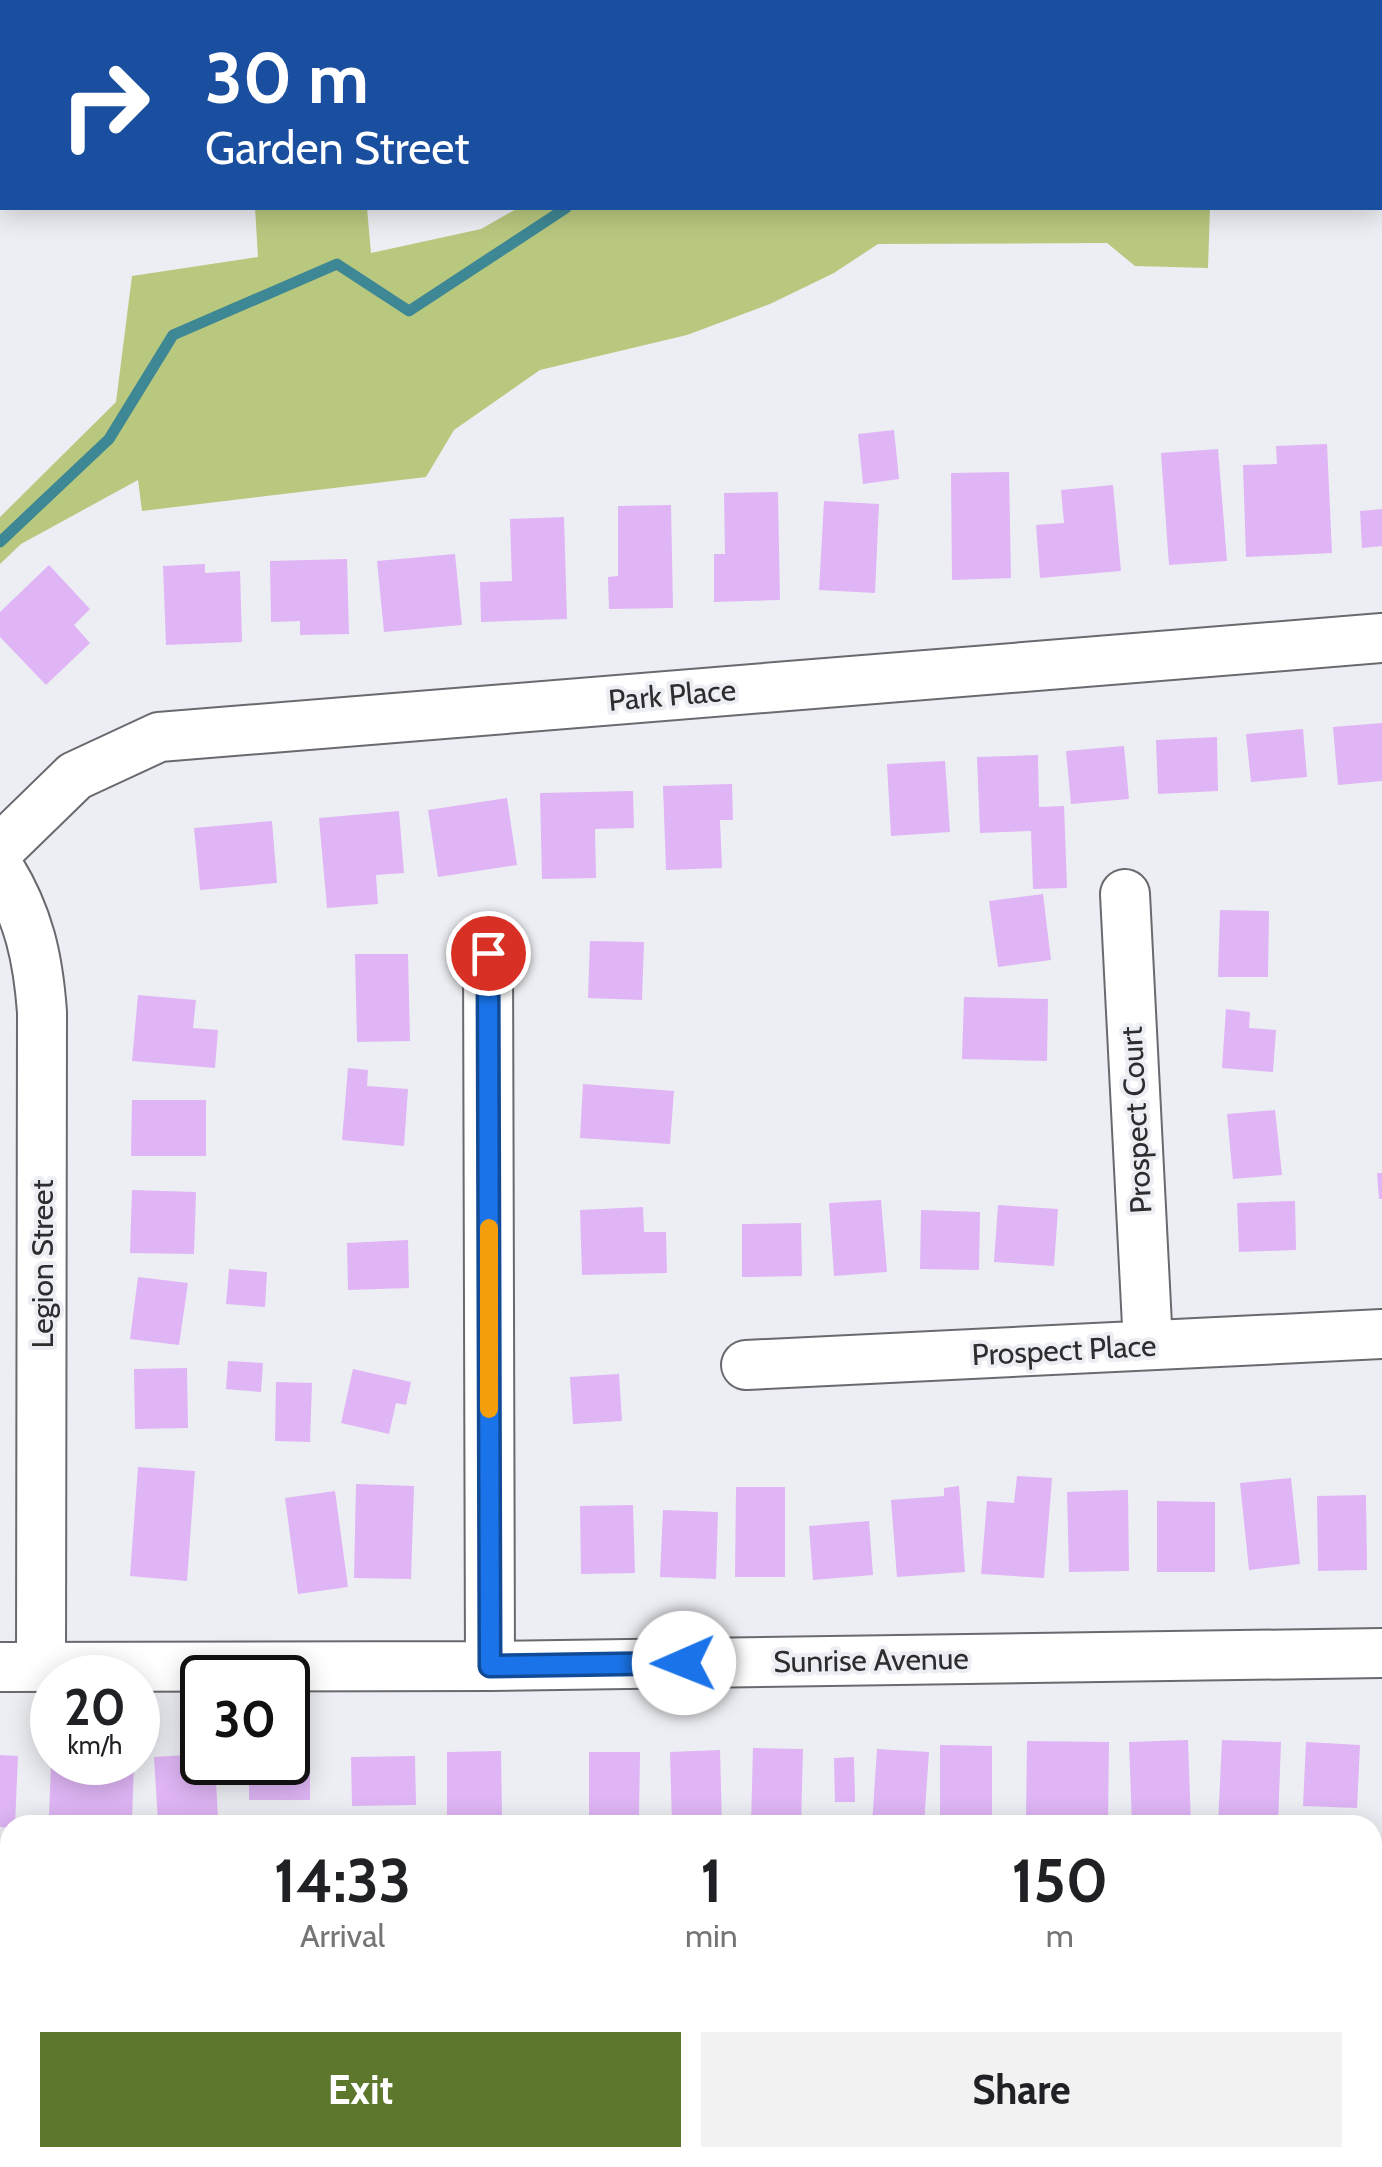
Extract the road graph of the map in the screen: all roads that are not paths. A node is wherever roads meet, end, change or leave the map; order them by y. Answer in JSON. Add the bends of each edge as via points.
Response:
{"nodes":[{"id":1,"x":1382,"y":638,"type":"edge"},
{"id":2,"x":0,"y":849,"type":"edge"},
{"id":3,"x":0,"y":869,"type":"edge"},
{"id":4,"x":1125,"y":894,"type":"dead end"},
{"id":5,"x":488,"y":953,"type":"dead end"},
{"id":6,"x":1382,"y":1334,"type":"edge"},
{"id":7,"x":1148,"y":1346,"type":"junction"},
{"id":8,"x":746,"y":1366,"type":"dead end"},
{"id":9,"x":1382,"y":1653,"type":"edge"},
{"id":10,"x":490,"y":1666,"type":"junction"},
{"id":11,"x":20,"y":1667,"type":"edge"}],
"edges":[{"from":1,"to":2,"type":"street","name":"Park Place","via":[[159,737],[75,776]]},
{"from":3,"to":11,"type":"street","name":"Legion Street","via":[[18,898],[38,967],[42,1012]]},
{"from":4,"to":7,"type":"street","name":"Prospect Court"},
{"from":5,"to":10,"type":"street"},
{"from":6,"to":7,"type":"street","name":"Prospect Place"},
{"from":7,"to":8,"type":"street","name":"Prospect Place"},
{"from":9,"to":10,"type":"street","name":"Sunrise Avenue"},
{"from":10,"to":11,"type":"street","name":"Sunrise Avenue"}]}
